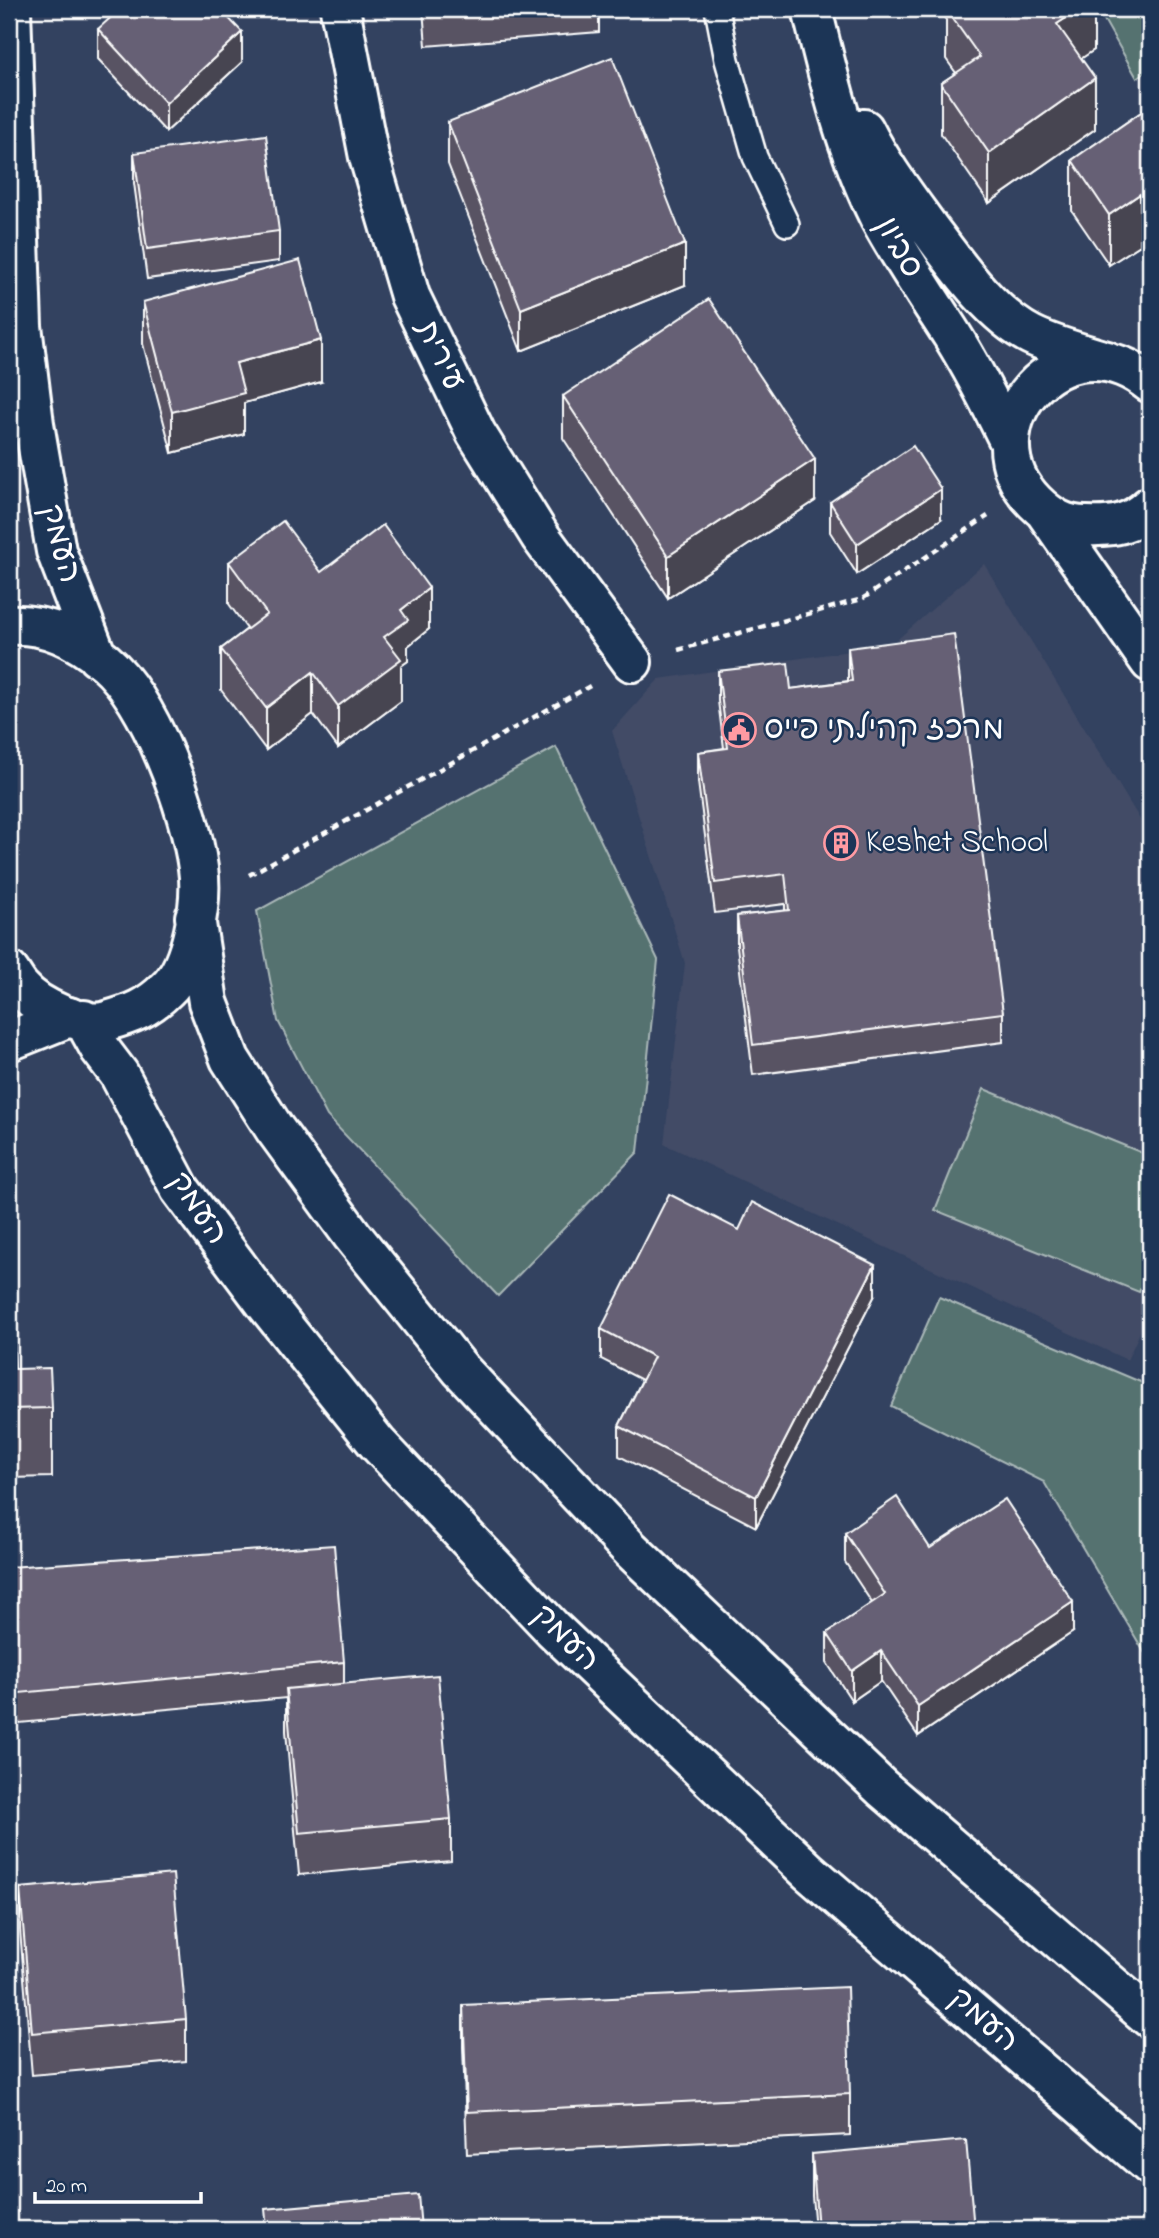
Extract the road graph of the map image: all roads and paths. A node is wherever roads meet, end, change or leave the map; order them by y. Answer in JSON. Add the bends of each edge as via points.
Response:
{"nodes":[{"id":1,"x":11,"y":9,"type":"edge"},
{"id":2,"x":340,"y":9,"type":"edge"},
{"id":3,"x":717,"y":9,"type":"edge"},
{"id":4,"x":816,"y":24,"type":"edge"},
{"id":5,"x":787,"y":224,"type":"dead end"},
{"id":6,"x":1133,"y":369,"type":"edge"},
{"id":7,"x":1010,"y":443,"type":"junction"},
{"id":8,"x":1150,"y":506,"type":"edge"},
{"id":9,"x":1046,"y":513,"type":"junction"},
{"id":10,"x":9,"y":625,"type":"edge"},
{"id":11,"x":97,"y":657,"type":"junction"},
{"id":12,"x":632,"y":662,"type":"dead end"},
{"id":13,"x":1150,"y":662,"type":"edge"},
{"id":14,"x":195,"y":917,"type":"junction"},
{"id":15,"x":9,"y":971,"type":"edge"},
{"id":16,"x":76,"y":1019,"type":"junction"},
{"id":17,"x":9,"y":1041,"type":"edge"},
{"id":18,"x":1150,"y":2018,"type":"edge"},
{"id":19,"x":1150,"y":2165,"type":"edge"}],
"edges":[{"from":1,"to":11,"type":"main road","name":"העמק","via":[[22,326],[34,425],[56,551]]},
{"from":2,"to":12,"type":"main road","name":"עירית","via":[[369,158],[410,296],[476,433],[540,536]]},
{"from":3,"to":5,"type":"lane","via":[[755,157]]},
{"from":4,"to":6,"type":"main road","name":"סביון","via":[[880,160],[990,304],[1029,334]]},
{"from":4,"to":7,"type":"main road","name":"סביון","via":[[853,160],[879,216],[983,387]]},
{"from":6,"to":7,"type":"main road","via":[[1077,361],[1051,372],[1030,389],[1016,414]]},
{"from":7,"to":9,"type":"main road","via":[[1014,472],[1025,492]]},
{"from":8,"to":9,"type":"main road","via":[[1140,516],[1113,527],[1071,526]]},
{"from":9,"to":13,"type":"main road"},
{"from":10,"to":11,"type":"main road","via":[[29,624],[60,632]]},
{"from":11,"to":14,"type":"main road","via":[[129,690],[156,738],[188,817],[198,870]]},
{"from":14,"to":16,"type":"main road","via":[[187,956],[169,988],[137,1012],[97,1024]]},
{"from":14,"to":18,"type":"main road","via":[[208,1002],[230,1059],[352,1235],[461,1370],[631,1550],[882,1788]]},
{"from":15,"to":16,"type":"main road","via":[[22,990],[57,1014]]},
{"from":16,"to":17,"type":"main road"},
{"from":16,"to":19,"type":"main road","name":"העמק","via":[[119,1074],[180,1189],[386,1453],[552,1629],[808,1871]]}]}
